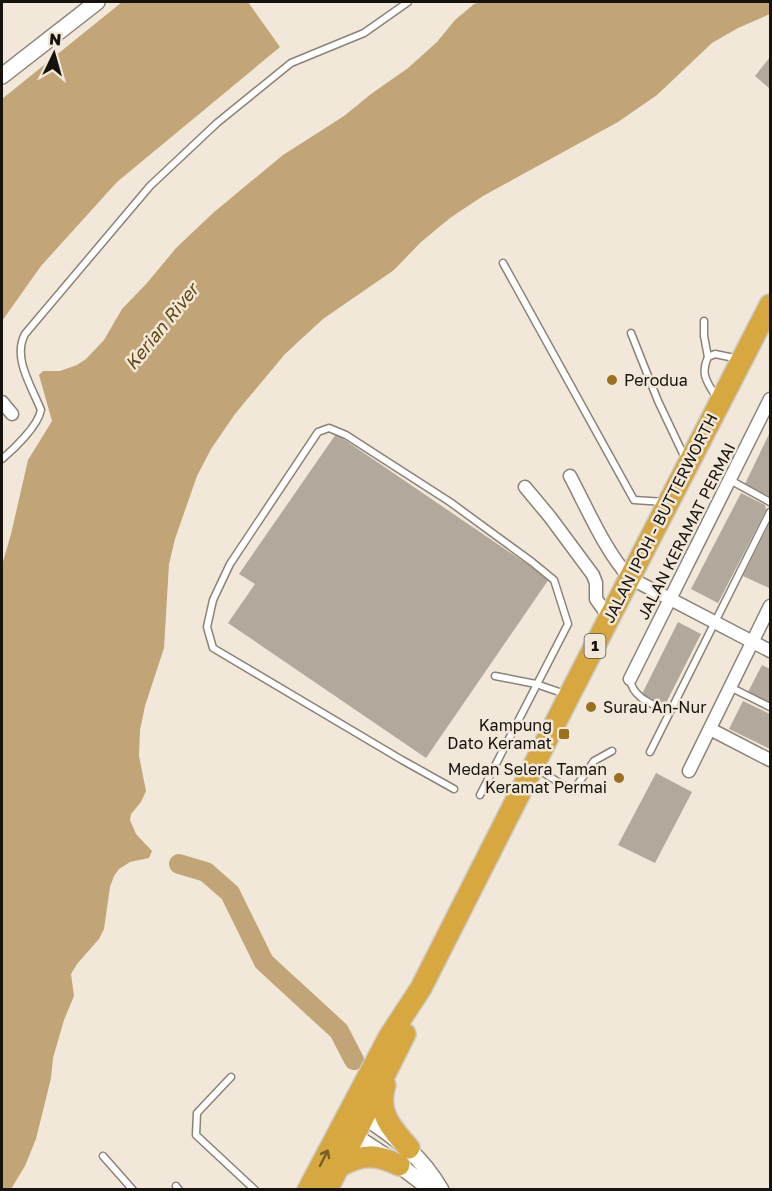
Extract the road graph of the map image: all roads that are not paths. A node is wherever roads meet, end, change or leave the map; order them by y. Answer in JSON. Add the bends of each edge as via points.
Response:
{"nodes":[{"id":1,"x":97,"y":2,"type":"edge"},
{"id":2,"x":408,"y":2,"type":"edge"},
{"id":3,"x":2,"y":76,"type":"edge"},
{"id":4,"x":503,"y":263,"type":"dead end"},
{"id":5,"x":771,"y":305,"type":"edge"},
{"id":6,"x":704,"y":321,"type":"dead end"},
{"id":7,"x":631,"y":333,"type":"dead end"},
{"id":8,"x":708,"y":357,"type":"junction"},
{"id":9,"x":742,"y":360,"type":"junction"},
{"id":10,"x":771,"y":399,"type":"edge"},
{"id":11,"x":2,"y":402,"type":"edge"},
{"id":12,"x":720,"y":402,"type":"junction"},
{"id":13,"x":12,"y":414,"type":"dead end"},
{"id":14,"x":2,"y":459,"type":"edge"},
{"id":15,"x":688,"y":464,"type":"junction"},
{"id":16,"x":570,"y":476,"type":"dead end"},
{"id":17,"x":730,"y":480,"type":"junction"},
{"id":18,"x":525,"y":487,"type":"dead end"},
{"id":19,"x":668,"y":502,"type":"junction"},
{"id":20,"x":771,"y":502,"type":"edge"},
{"id":21,"x":771,"y":512,"type":"edge"},
{"id":22,"x":630,"y":578,"type":"junction"},
{"id":23,"x":670,"y":599,"type":"junction"},
{"id":24,"x":771,"y":606,"type":"edge"},
{"id":25,"x":609,"y":617,"type":"junction"},
{"id":26,"x":715,"y":622,"type":"junction"},
{"id":27,"x":753,"y":642,"type":"junction"},
{"id":28,"x":771,"y":651,"type":"edge"},
{"id":29,"x":495,"y":676,"type":"dead end"},
{"id":30,"x":630,"y":679,"type":"joint"},
{"id":31,"x":536,"y":684,"type":"junction"},
{"id":32,"x":730,"y":687,"type":"junction"},
{"id":33,"x":569,"y":696,"type":"junction"},
{"id":34,"x":771,"y":707,"type":"edge"},
{"id":35,"x":669,"y":712,"type":"junction"},
{"id":36,"x":710,"y":729,"type":"junction"},
{"id":37,"x":612,"y":751,"type":"dead end"},
{"id":38,"x":650,"y":752,"type":"dead end"},
{"id":39,"x":771,"y":760,"type":"edge"},
{"id":40,"x":533,"y":766,"type":"junction"},
{"id":41,"x":689,"y":771,"type":"dead end"},
{"id":42,"x":454,"y":789,"type":"dead end"},
{"id":43,"x":480,"y":795,"type":"dead end"},
{"id":44,"x":421,"y":988,"type":"junction"},
{"id":45,"x":402,"y":1042,"type":"junction"},
{"id":46,"x":231,"y":1077,"type":"dead end"},
{"id":47,"x":357,"y":1112,"type":"junction"},
{"id":48,"x":347,"y":1131,"type":"junction"},
{"id":49,"x":103,"y":1156,"type":"dead end"},
{"id":50,"x":404,"y":1156,"type":"junction"},
{"id":51,"x":340,"y":1166,"type":"junction"},
{"id":52,"x":133,"y":1190,"type":"edge"},
{"id":53,"x":255,"y":1190,"type":"edge"},
{"id":54,"x":308,"y":1190,"type":"edge"},
{"id":55,"x":327,"y":1190,"type":"edge"},
{"id":56,"x":432,"y":1190,"type":"edge"},
{"id":57,"x":441,"y":1190,"type":"edge"}],
"edges":[{"from":1,"to":3,"type":"street"},
{"from":2,"to":14,"type":"lane","via":[[364,33],[291,63],[217,123],[150,186],[24,334],[19,356],[41,410],[25,437]]},
{"from":4,"to":19,"type":"lane","via":[[634,500]]},
{"from":5,"to":9,"type":"highway","name":"JALAN IPOH - BUTTERWORTH","number":"1"},
{"from":6,"to":8,"type":"lane"},
{"from":7,"to":15,"type":"lane"},
{"from":8,"to":9,"type":"lane","via":[[715,354]]},
{"from":8,"to":12,"type":"lane","via":[[704,376]]},
{"from":9,"to":12,"type":"highway","name":"JALAN IPOH - BUTTERWORTH","number":"1"},
{"from":10,"to":17,"type":"street","name":"JALAN KERAMAT PERMAI"},
{"from":11,"to":13,"type":"street"},
{"from":12,"to":15,"type":"highway","name":"JALAN IPOH - BUTTERWORTH","number":"1"},
{"from":15,"to":19,"type":"highway","name":"JALAN IPOH - BUTTERWORTH","number":"1"},
{"from":16,"to":22,"type":"street","via":[[608,547]]},
{"from":17,"to":20,"type":"lane"},
{"from":17,"to":23,"type":"street","name":"JALAN KERAMAT PERMAI"},
{"from":18,"to":25,"type":"street","via":[[593,575],[596,599]]},
{"from":19,"to":22,"type":"highway","name":"JALAN IPOH - BUTTERWORTH","number":"1"},
{"from":21,"to":26,"type":"lane"},
{"from":22,"to":23,"type":"street"},
{"from":22,"to":25,"type":"highway","name":"JALAN IPOH - BUTTERWORTH","number":"1"},
{"from":23,"to":26,"type":"street"},
{"from":23,"to":30,"type":"street","name":"JALAN KERAMAT PERMAI"},
{"from":24,"to":27,"type":"street"},
{"from":25,"to":33,"type":"highway","name":"JALAN IPOH - BUTTERWORTH","number":"1"},
{"from":26,"to":27,"type":"street"},
{"from":26,"to":35,"type":"lane"},
{"from":27,"to":28,"type":"street"},
{"from":27,"to":32,"type":"street"},
{"from":29,"to":31,"type":"lane"},
{"from":30,"to":35,"type":"lane","via":[[637,695]]},
{"from":31,"to":33,"type":"lane"},
{"from":31,"to":42,"type":"lane","via":[[568,624],[554,580],[381,456],[329,428],[318,432],[221,582],[207,627],[213,648]]},
{"from":31,"to":43,"type":"lane"},
{"from":32,"to":34,"type":"lane"},
{"from":32,"to":36,"type":"street"},
{"from":33,"to":40,"type":"highway","name":"JALAN IPOH - BUTTERWORTH","number":"1"},
{"from":35,"to":38,"type":"lane"},
{"from":36,"to":39,"type":"street"},
{"from":36,"to":41,"type":"street"},
{"from":37,"to":40,"type":"lane","via":[[594,761],[572,789]]},
{"from":40,"to":44,"type":"highway","name":"JALAN IPOH - BUTTERWORTH","number":"1"},
{"from":44,"to":45,"type":"highway","name":"JALAN IPOH - BUTTERWORTH","number":"1"},
{"from":44,"to":47,"type":"highway","name":"JALAN IPOH - BUTTERWORTH","number":"1","via":[[389,1037]]},
{"from":45,"to":47,"type":"highway","name":"JALAN IPOH - BUTTERWORTH","number":"1"},
{"from":45,"to":50,"type":"highway","via":[[382,1098],[386,1119]]},
{"from":46,"to":53,"type":"lane","via":[[197,1113],[196,1135]]},
{"from":47,"to":48,"type":"highway","name":"JALAN IPOH - BUTTERWORTH","number":"1"},
{"from":47,"to":50,"type":"street"},
{"from":48,"to":50,"type":"street"},
{"from":48,"to":51,"type":"highway","name":"JALAN IPOH - BUTTERWORTH","number":"1"},
{"from":54,"to":48,"type":"highway","name":"JALAN IPOH - BUTTERWORTH","number":"1","one_way":true},
{"from":49,"to":52,"type":"lane"},
{"from":50,"to":51,"type":"highway","via":[[363,1156]]},
{"from":50,"to":56,"type":"street"},
{"from":50,"to":57,"type":"street","via":[[422,1160]]},
{"from":51,"to":55,"type":"highway","name":"JALAN IPOH - BUTTERWORTH","number":"1"}]}
